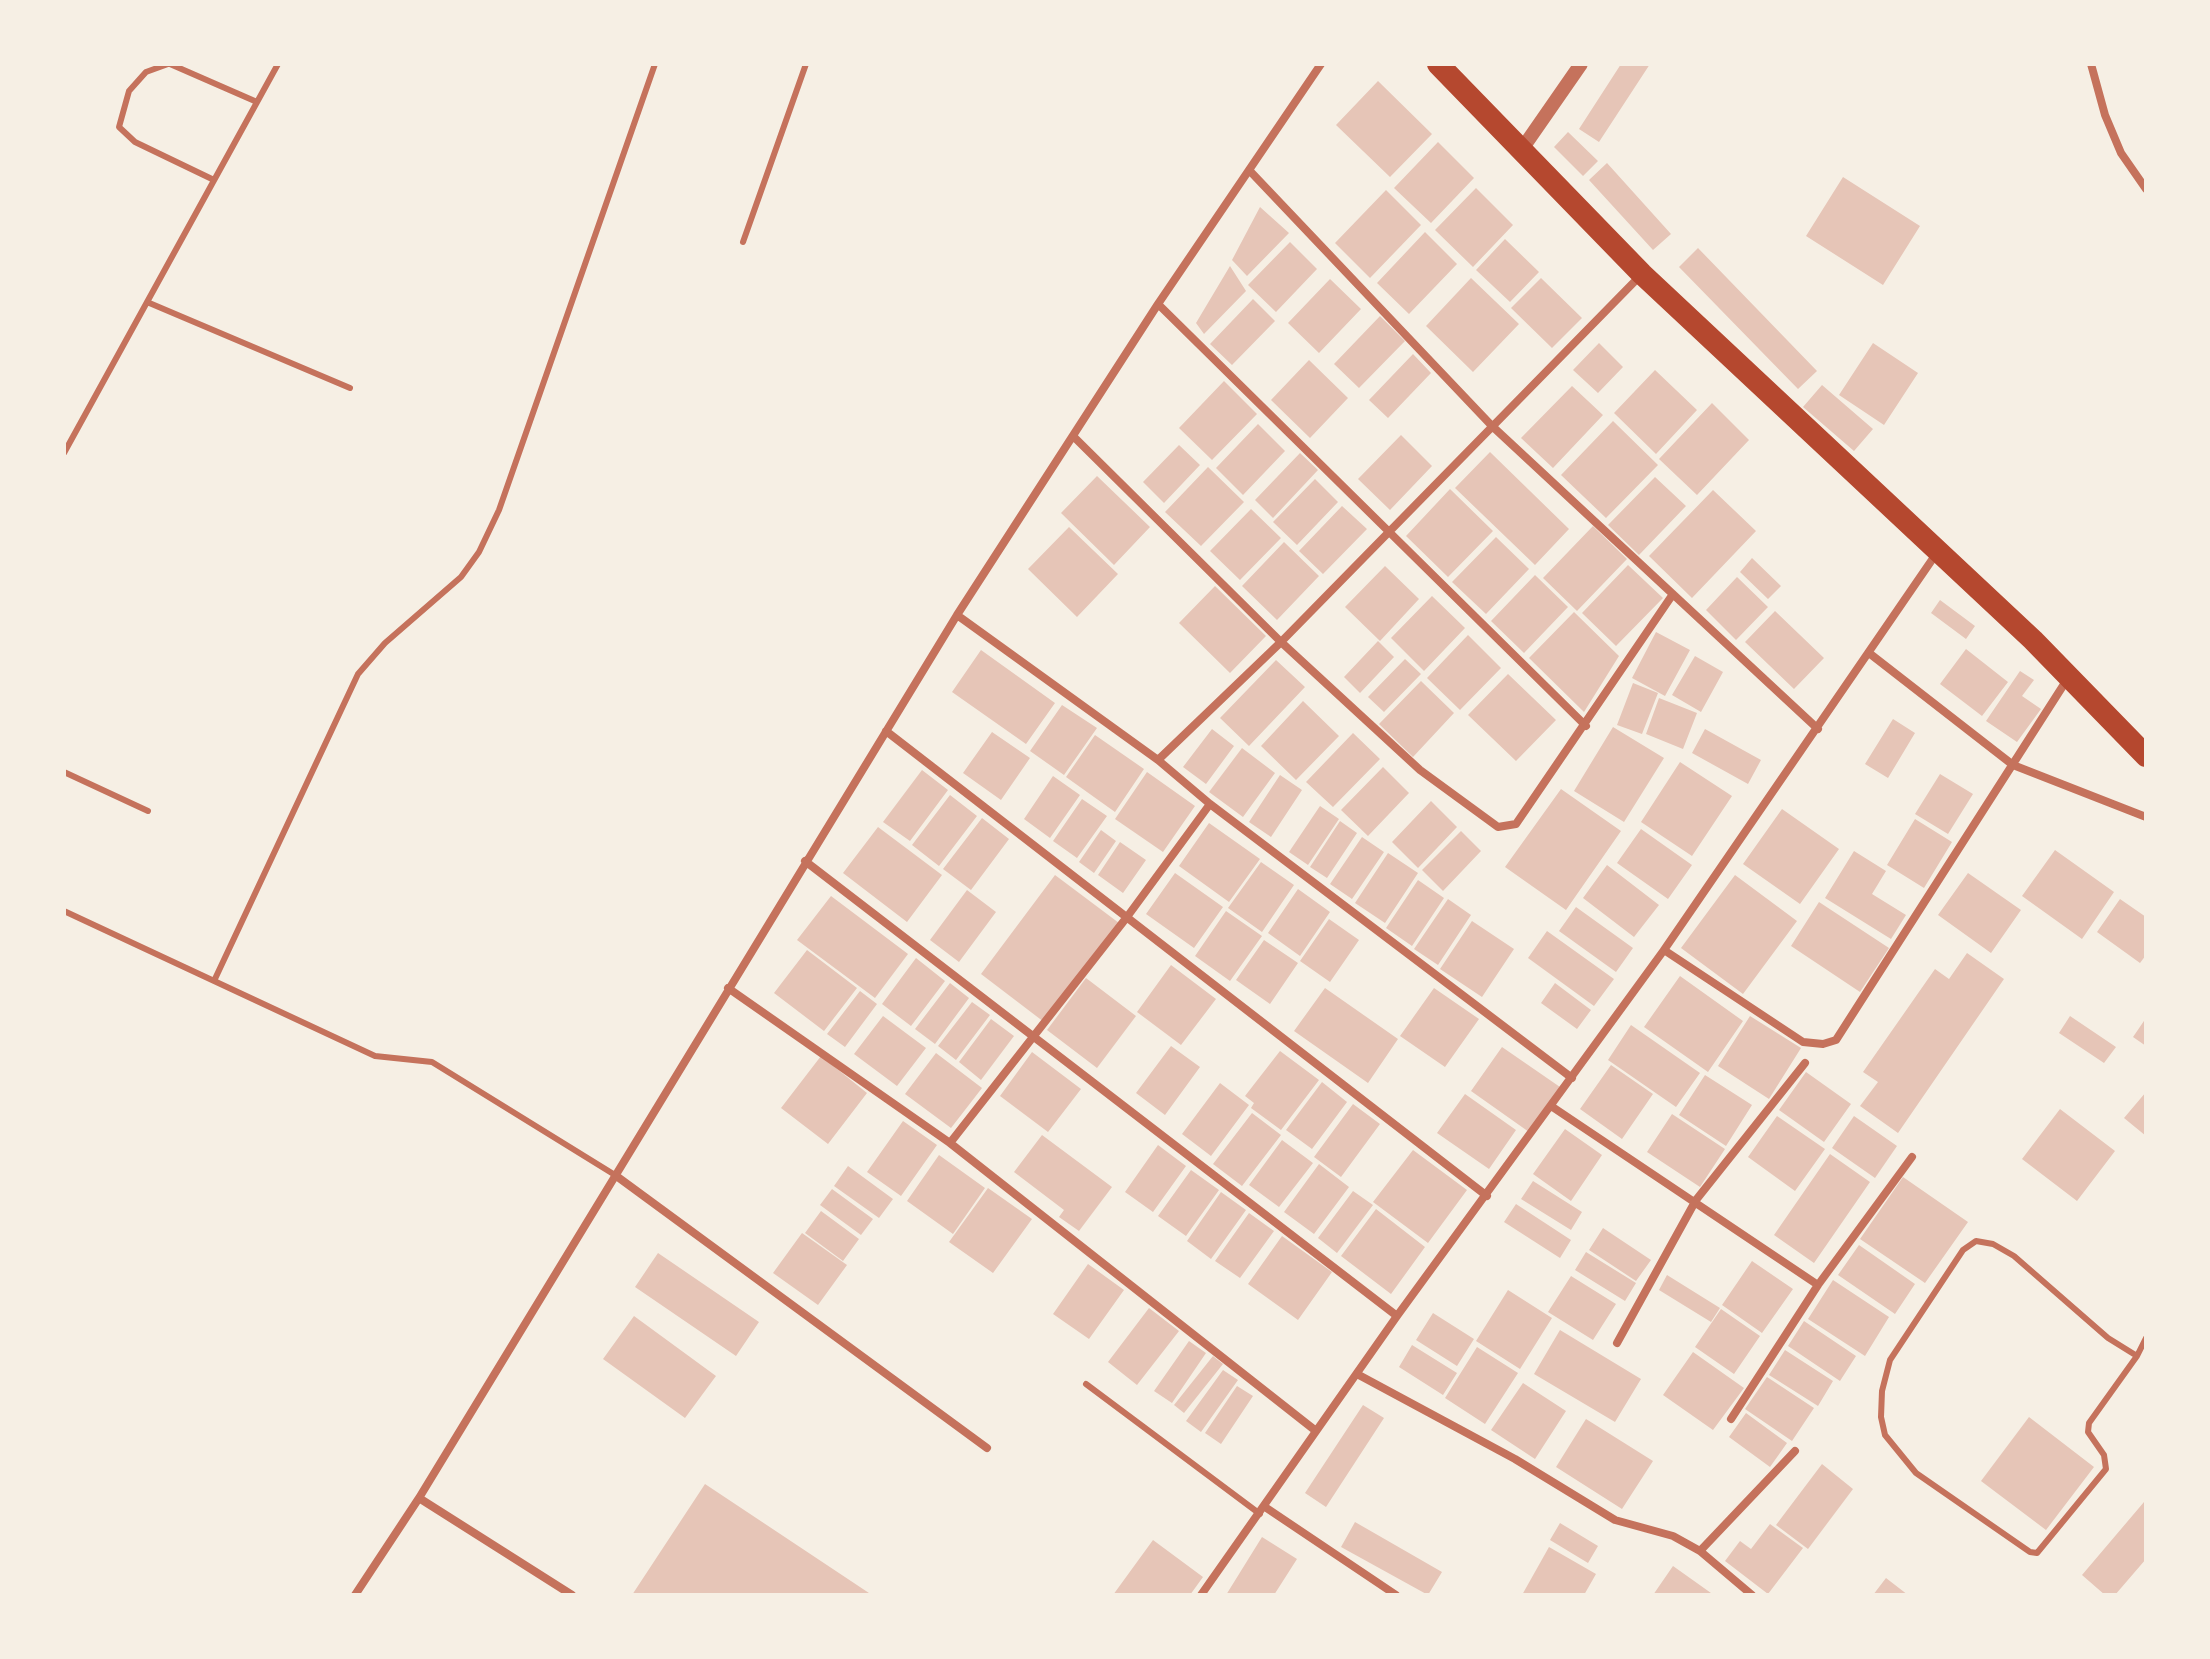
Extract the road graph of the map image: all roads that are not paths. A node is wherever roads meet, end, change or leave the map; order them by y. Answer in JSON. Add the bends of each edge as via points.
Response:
{"nodes":[{"id":1,"x":169,"y":64,"type":"edge"},
{"id":2,"x":278,"y":64,"type":"edge"},
{"id":3,"x":655,"y":64,"type":"edge"},
{"id":4,"x":806,"y":64,"type":"edge"},
{"id":5,"x":1321,"y":64,"type":"edge"},
{"id":6,"x":1438,"y":64,"type":"edge"},
{"id":7,"x":1581,"y":64,"type":"edge"},
{"id":8,"x":2091,"y":64,"type":"edge"},
{"id":9,"x":257,"y":102,"type":"junction"},
{"id":10,"x":1522,"y":149,"type":"junction"},
{"id":11,"x":1249,"y":170,"type":"junction"},
{"id":12,"x":214,"y":180,"type":"junction"},
{"id":13,"x":2146,"y":189,"type":"edge"},
{"id":14,"x":743,"y":242,"type":"dead end"},
{"id":15,"x":1642,"y":274,"type":"junction"},
{"id":16,"x":147,"y":302,"type":"junction"},
{"id":17,"x":1158,"y":304,"type":"junction"},
{"id":18,"x":350,"y":388,"type":"dead end"},
{"id":19,"x":1492,"y":426,"type":"junction"},
{"id":20,"x":1073,"y":436,"type":"junction"},
{"id":21,"x":64,"y":453,"type":"edge"},
{"id":22,"x":1388,"y":532,"type":"junction"},
{"id":23,"x":1937,"y":553,"type":"junction"},
{"id":24,"x":1673,"y":594,"type":"junction"},
{"id":25,"x":957,"y":615,"type":"junction"},
{"id":26,"x":1281,"y":642,"type":"junction"},
{"id":27,"x":1869,"y":653,"type":"junction"},
{"id":28,"x":2069,"y":677,"type":"junction"},
{"id":29,"x":1586,"y":726,"type":"junction"},
{"id":30,"x":1818,"y":729,"type":"junction"},
{"id":31,"x":886,"y":731,"type":"junction"},
{"id":32,"x":2146,"y":756,"type":"edge"},
{"id":33,"x":1158,"y":760,"type":"junction"},
{"id":34,"x":2013,"y":765,"type":"junction"},
{"id":35,"x":64,"y":772,"type":"edge"},
{"id":36,"x":1210,"y":804,"type":"junction"},
{"id":37,"x":148,"y":811,"type":"dead end"},
{"id":38,"x":2146,"y":817,"type":"edge"},
{"id":39,"x":805,"y":861,"type":"junction"},
{"id":40,"x":64,"y":911,"type":"edge"},
{"id":41,"x":1127,"y":917,"type":"junction"},
{"id":42,"x":1664,"y":950,"type":"junction"},
{"id":43,"x":214,"y":981,"type":"junction"},
{"id":44,"x":728,"y":988,"type":"junction"},
{"id":45,"x":1033,"y":1037,"type":"junction"},
{"id":46,"x":1805,"y":1063,"type":"dead end"},
{"id":47,"x":1572,"y":1078,"type":"junction"},
{"id":48,"x":1551,"y":1106,"type":"junction"},
{"id":49,"x":950,"y":1143,"type":"junction"},
{"id":50,"x":1912,"y":1157,"type":"dead end"},
{"id":51,"x":615,"y":1175,"type":"junction"},
{"id":52,"x":1487,"y":1196,"type":"junction"},
{"id":53,"x":1696,"y":1200,"type":"junction"},
{"id":54,"x":1818,"y":1285,"type":"junction"},
{"id":55,"x":1397,"y":1316,"type":"junction"},
{"id":56,"x":2146,"y":1338,"type":"edge"},
{"id":57,"x":1617,"y":1343,"type":"dead end"},
{"id":58,"x":2137,"y":1356,"type":"junction"},
{"id":59,"x":1357,"y":1374,"type":"junction"},
{"id":60,"x":1086,"y":1384,"type":"dead end"},
{"id":61,"x":1731,"y":1419,"type":"dead end"},
{"id":62,"x":1316,"y":1431,"type":"junction"},
{"id":63,"x":987,"y":1448,"type":"dead end"},
{"id":64,"x":1795,"y":1451,"type":"dead end"},
{"id":65,"x":419,"y":1498,"type":"junction"},
{"id":66,"x":1262,"y":1511,"type":"junction"},
{"id":67,"x":1700,"y":1551,"type":"junction"},
{"id":68,"x":355,"y":1595,"type":"edge"},
{"id":69,"x":572,"y":1595,"type":"edge"},
{"id":70,"x":1201,"y":1595,"type":"edge"},
{"id":71,"x":1396,"y":1595,"type":"edge"},
{"id":72,"x":1752,"y":1595,"type":"edge"}],
"edges":[{"from":1,"to":9,"type":"lane"},
{"from":1,"to":12,"type":"lane","via":[[146,72],[129,91],[119,127],[135,142]]},
{"from":2,"to":9,"type":"lane"},
{"from":3,"to":43,"type":"lane","via":[[499,510],[479,552],[461,577],[385,643],[358,674]]},
{"from":4,"to":14,"type":"lane"},
{"from":5,"to":11,"type":"street"},
{"from":6,"to":10,"type":"highway"},
{"from":7,"to":10,"type":"street"},
{"from":8,"to":13,"type":"street","via":[[2121,153]]},
{"from":9,"to":12,"type":"lane"},
{"from":10,"to":15,"type":"highway"},
{"from":11,"to":17,"type":"street"},
{"from":11,"to":19,"type":"street"},
{"from":12,"to":16,"type":"lane"},
{"from":15,"to":19,"type":"street"},
{"from":15,"to":23,"type":"highway"},
{"from":16,"to":18,"type":"lane"},
{"from":16,"to":21,"type":"lane"},
{"from":17,"to":20,"type":"street"},
{"from":17,"to":22,"type":"street"},
{"from":19,"to":22,"type":"street"},
{"from":19,"to":24,"type":"street"},
{"from":20,"to":25,"type":"street"},
{"from":20,"to":26,"type":"street"},
{"from":22,"to":26,"type":"street"},
{"from":22,"to":29,"type":"street"},
{"from":23,"to":27,"type":"street"},
{"from":23,"to":28,"type":"highway"},
{"from":24,"to":29,"type":"street"},
{"from":24,"to":30,"type":"street"},
{"from":25,"to":31,"type":"street"},
{"from":25,"to":33,"type":"street"},
{"from":26,"to":29,"type":"street","via":[[1420,770],[1498,827],[1516,824]]},
{"from":26,"to":33,"type":"street"},
{"from":27,"to":30,"type":"street"},
{"from":27,"to":34,"type":"street"},
{"from":28,"to":32,"type":"highway"},
{"from":28,"to":34,"type":"street"},
{"from":30,"to":42,"type":"street"},
{"from":31,"to":39,"type":"street"},
{"from":31,"to":41,"type":"street"},
{"from":33,"to":36,"type":"street"},
{"from":34,"to":38,"type":"street"},
{"from":34,"to":42,"type":"street","via":[[1836,1040],[1803,1042]]},
{"from":35,"to":37,"type":"lane"},
{"from":36,"to":41,"type":"street"},
{"from":36,"to":47,"type":"street"},
{"from":39,"to":44,"type":"street"},
{"from":39,"to":45,"type":"street"},
{"from":40,"to":43,"type":"lane"},
{"from":41,"to":45,"type":"street"},
{"from":41,"to":52,"type":"street"},
{"from":42,"to":47,"type":"street"},
{"from":43,"to":51,"type":"lane","via":[[375,1056],[432,1062]]},
{"from":44,"to":49,"type":"street"},
{"from":44,"to":51,"type":"street"},
{"from":45,"to":49,"type":"street"},
{"from":45,"to":55,"type":"street"},
{"from":46,"to":53,"type":"street"},
{"from":47,"to":48,"type":"street"},
{"from":48,"to":52,"type":"street"},
{"from":48,"to":53,"type":"street"},
{"from":49,"to":62,"type":"street"},
{"from":50,"to":54,"type":"street"},
{"from":51,"to":63,"type":"street"},
{"from":51,"to":65,"type":"street"},
{"from":52,"to":55,"type":"street"},
{"from":53,"to":54,"type":"street"},
{"from":53,"to":57,"type":"street"},
{"from":54,"to":61,"type":"street"},
{"from":55,"to":59,"type":"street"},
{"from":56,"to":58,"type":"lane"},
{"from":58,"to":58,"type":"lane","via":[[2089,1423],[2088,1432],[2104,1455],[2106,1469],[2037,1553],[1916,1473],[1885,1435],[1882,1391],[1890,1360],[1963,1250],[1976,1241],[2014,1256],[2108,1338]]},
{"from":59,"to":62,"type":"street"},
{"from":59,"to":67,"type":"street","via":[[1615,1520],[1673,1536]]},
{"from":60,"to":66,"type":"lane"},
{"from":62,"to":66,"type":"street"},
{"from":64,"to":67,"type":"street"},
{"from":65,"to":68,"type":"street"},
{"from":65,"to":69,"type":"street"},
{"from":66,"to":70,"type":"street"},
{"from":66,"to":71,"type":"street"},
{"from":67,"to":72,"type":"street"}]}
